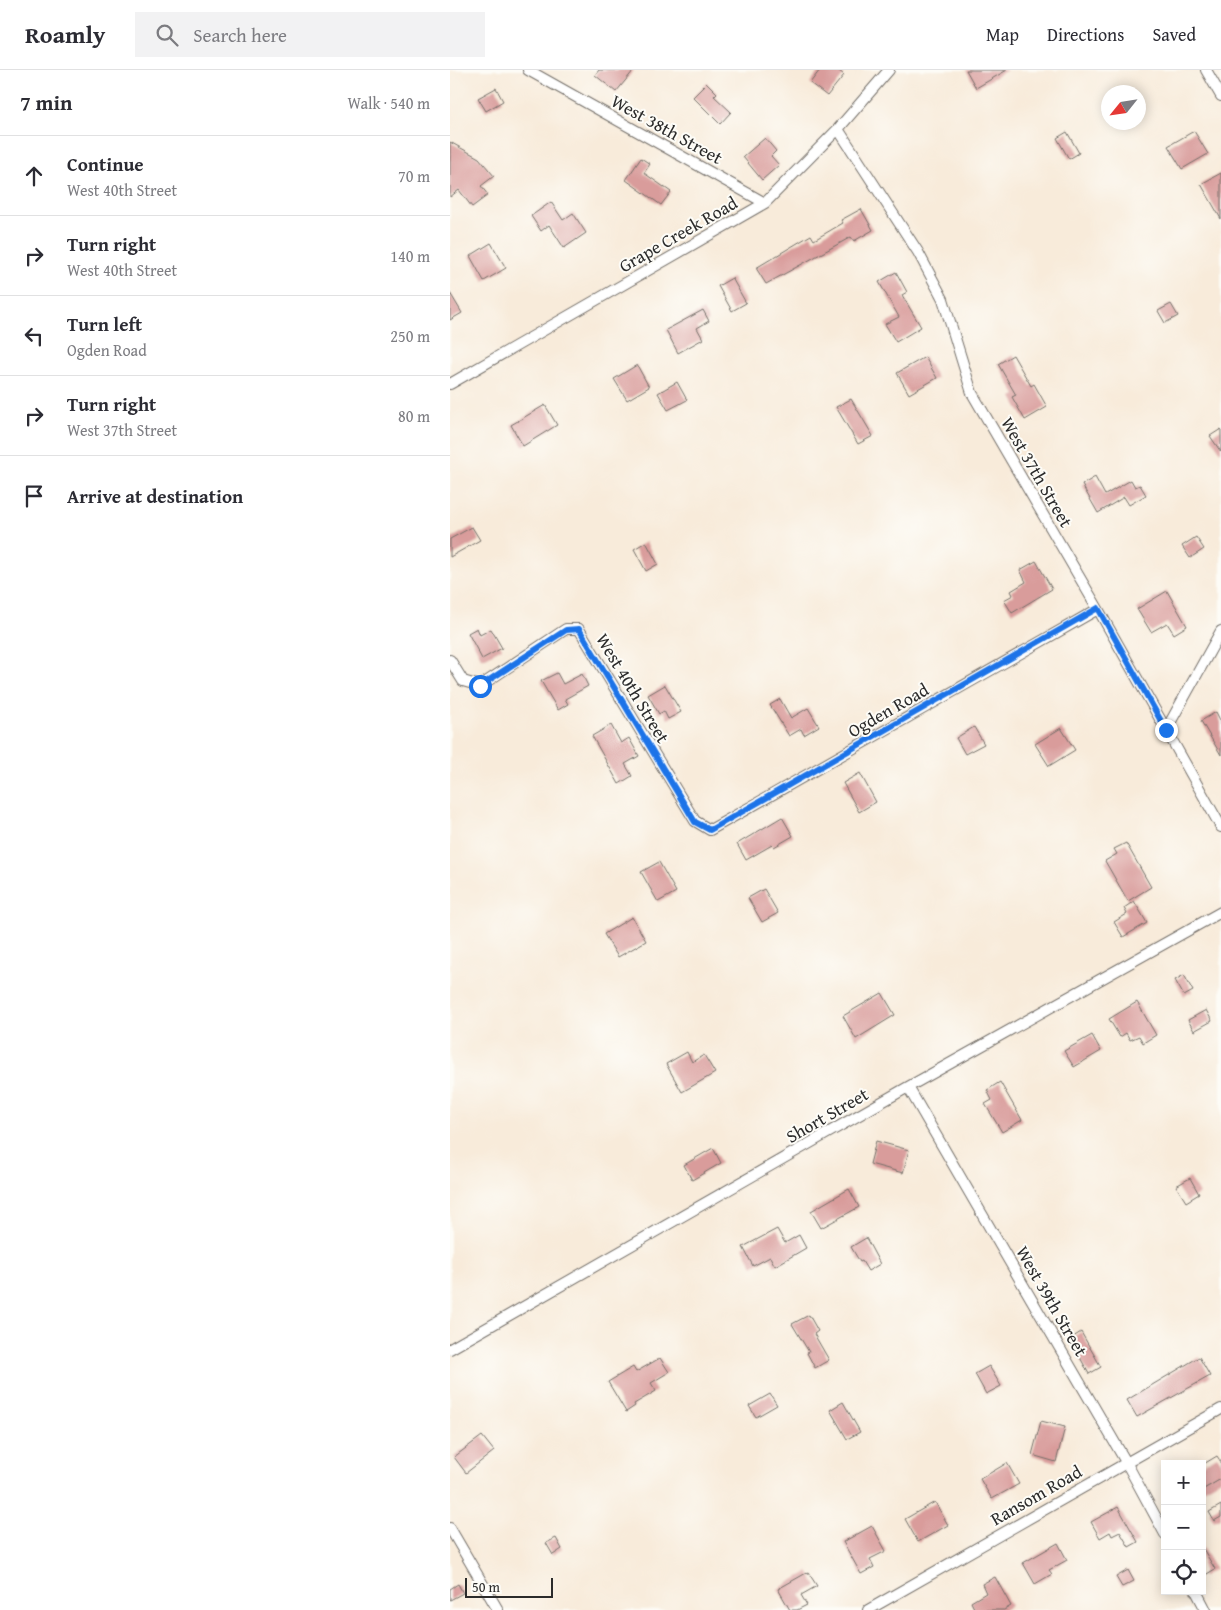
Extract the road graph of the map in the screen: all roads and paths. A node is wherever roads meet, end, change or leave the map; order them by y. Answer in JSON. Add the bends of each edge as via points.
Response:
{"nodes":[{"id":1,"x":528,"y":70,"type":"edge"},
{"id":2,"x":889,"y":70,"type":"edge"},
{"id":3,"x":1206,"y":70,"type":"edge"},
{"id":4,"x":1221,"y":96,"type":"edge"},
{"id":5,"x":838,"y":129,"type":"junction"},
{"id":6,"x":765,"y":203,"type":"junction"},
{"id":7,"x":450,"y":384,"type":"edge"},
{"id":8,"x":1098,"y":608,"type":"junction"},
{"id":9,"x":1221,"y":631,"type":"edge"},
{"id":10,"x":450,"y":660,"type":"edge"},
{"id":11,"x":1166,"y":730,"type":"junction"},
{"id":12,"x":695,"y":822,"type":"joint"},
{"id":13,"x":1221,"y":827,"type":"edge"},
{"id":14,"x":1221,"y":912,"type":"edge"},
{"id":15,"x":908,"y":1087,"type":"junction"},
{"id":16,"x":450,"y":1349,"type":"edge"},
{"id":17,"x":1221,"y":1409,"type":"edge"},
{"id":18,"x":1126,"y":1462,"type":"junction"},
{"id":19,"x":1161,"y":1527,"type":"edge"},
{"id":20,"x":450,"y":1528,"type":"edge"},
{"id":21,"x":1198,"y":1595,"type":"edge"},
{"id":22,"x":498,"y":1610,"type":"edge"},
{"id":23,"x":868,"y":1610,"type":"edge"},
{"id":24,"x":1206,"y":1610,"type":"edge"}],
"edges":[{"from":1,"to":6,"type":"street","name":"West 38th Street"},
{"from":2,"to":5,"type":"street","name":"Grape Creek Road"},
{"from":3,"to":4,"type":"street"},
{"from":5,"to":6,"type":"street","name":"Grape Creek Road"},
{"from":5,"to":8,"type":"street","name":"West 37th Street","via":[[918,252],[943,300],[972,393]]},
{"from":6,"to":7,"type":"street","name":"Grape Creek Road"},
{"from":8,"to":11,"type":"street","name":"West 37th Street"},
{"from":8,"to":12,"type":"street","name":"Ogden Road","via":[[710,830]]},
{"from":9,"to":11,"type":"street"},
{"from":10,"to":12,"type":"street","name":"West 40th Street","via":[[463,681],[480,686],[566,630],[579,629]]},
{"from":11,"to":13,"type":"street","name":"West 37th Street"},
{"from":14,"to":15,"type":"street","name":"Short Street"},
{"from":15,"to":16,"type":"street","name":"Short Street"},
{"from":15,"to":18,"type":"street","name":"West 39th Street"},
{"from":17,"to":18,"type":"street","name":"Ransom Road"},
{"from":18,"to":19,"type":"street","name":"West 39th Street"},
{"from":18,"to":23,"type":"street","name":"Ransom Road"},
{"from":20,"to":22,"type":"street"},
{"from":21,"to":24,"type":"street"}]}
